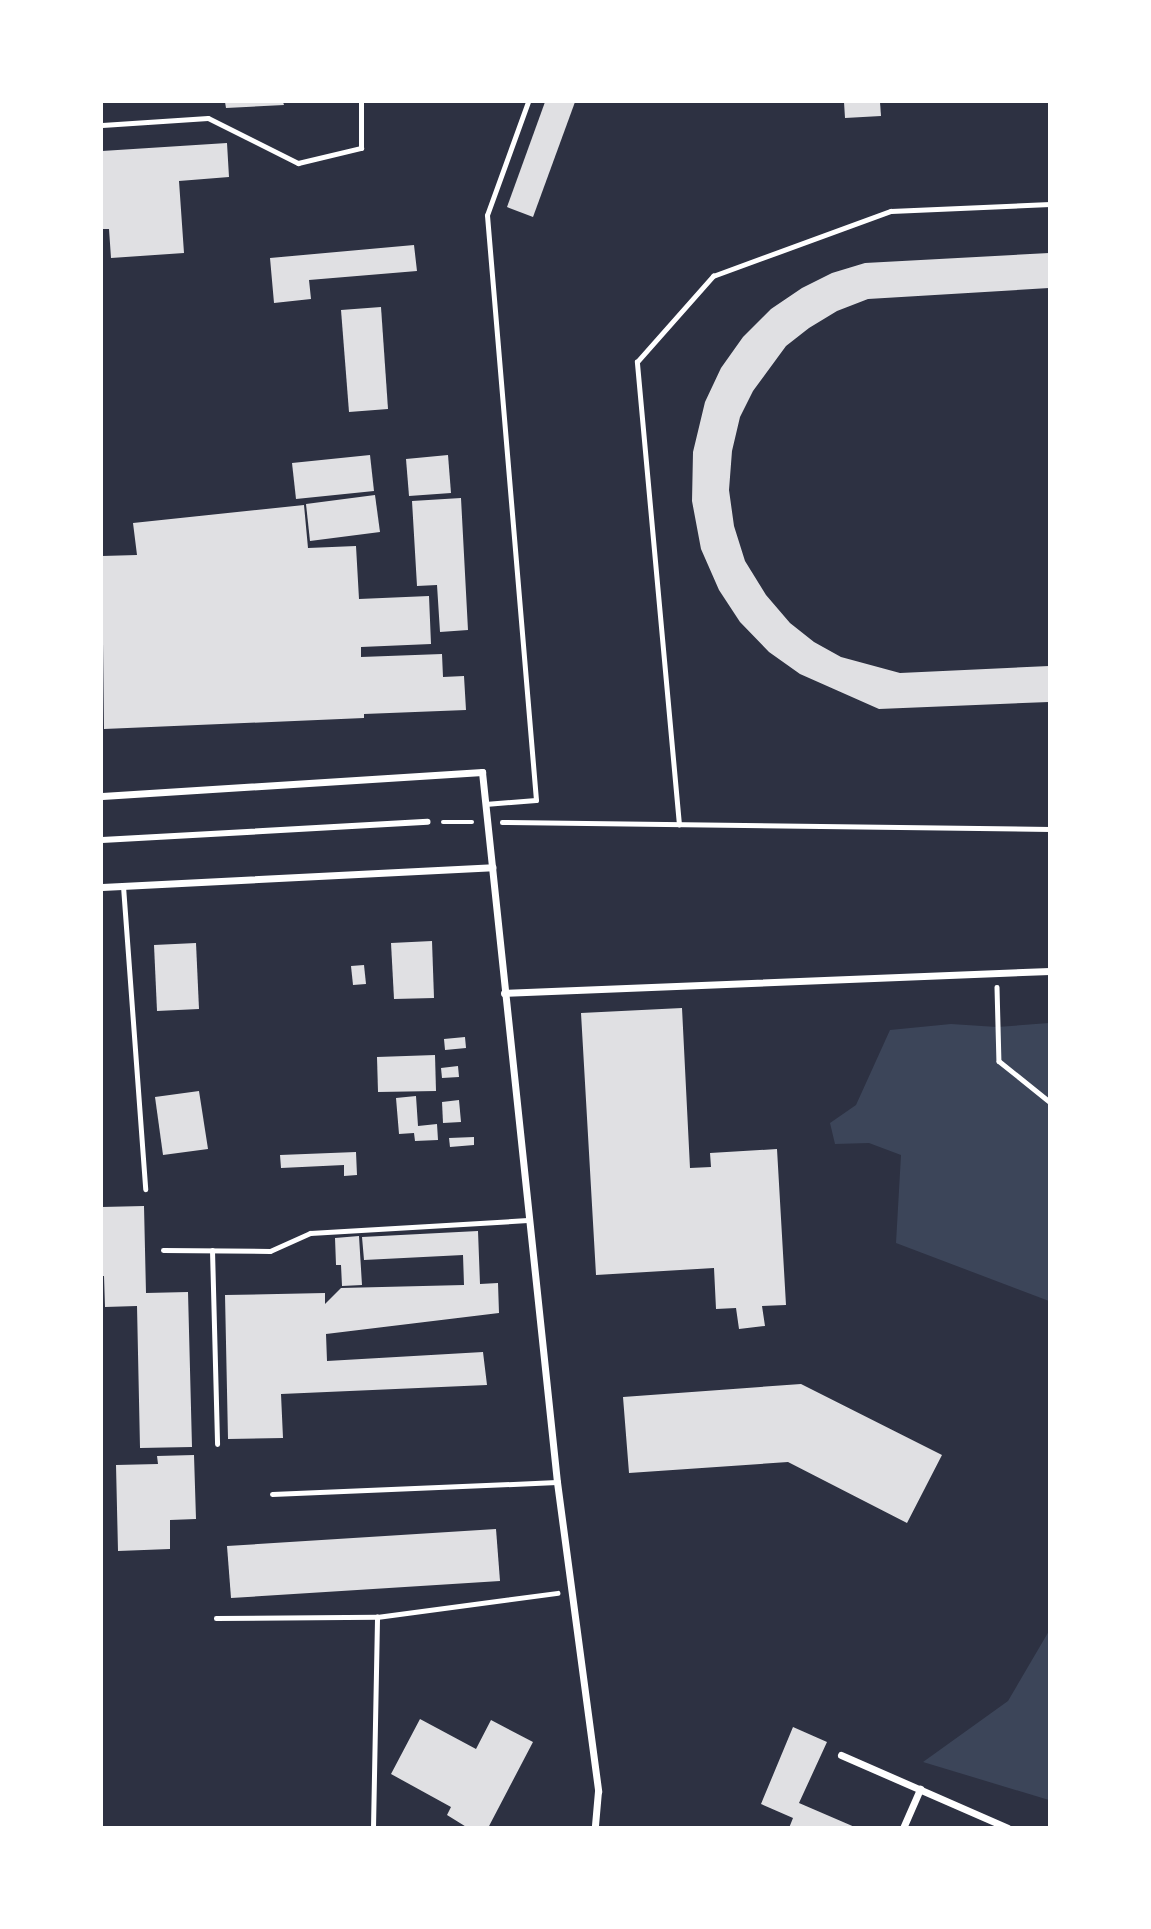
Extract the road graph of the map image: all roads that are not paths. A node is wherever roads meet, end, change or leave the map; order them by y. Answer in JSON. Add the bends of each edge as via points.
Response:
{"nodes":[{"id":1,"x":361,"y":102,"type":"edge"},
{"id":2,"x":528,"y":102,"type":"edge"},
{"id":3,"x":102,"y":125,"type":"edge"},
{"id":4,"x":102,"y":796,"type":"edge"},
{"id":5,"x":485,"y":804,"type":"junction"},
{"id":6,"x":428,"y":822,"type":"road end"},
{"id":7,"x":102,"y":840,"type":"edge"},
{"id":8,"x":492,"y":867,"type":"junction"},
{"id":9,"x":123,"y":886,"type":"junction"},
{"id":10,"x":102,"y":887,"type":"edge"},
{"id":11,"x":1049,"y":971,"type":"edge"},
{"id":12,"x":504,"y":993,"type":"junction"},
{"id":13,"x":145,"y":1189,"type":"dead end"},
{"id":14,"x":528,"y":1220,"type":"junction"},
{"id":15,"x":163,"y":1250,"type":"dead end"},
{"id":16,"x":212,"y":1251,"type":"junction"},
{"id":17,"x":217,"y":1444,"type":"dead end"},
{"id":18,"x":556,"y":1482,"type":"junction"},
{"id":19,"x":272,"y":1494,"type":"dead end"},
{"id":20,"x":842,"y":1755,"type":"dead end"},
{"id":21,"x":920,"y":1789,"type":"junction"},
{"id":22,"x":595,"y":1828,"type":"edge"},
{"id":23,"x":903,"y":1828,"type":"edge"},
{"id":24,"x":1008,"y":1828,"type":"edge"}],
"edges":[{"from":1,"to":3,"type":"lane","via":[[361,148],[299,163],[208,118]]},
{"from":2,"to":5,"type":"lane","via":[[487,215],[536,800]]},
{"from":4,"to":5,"type":"street","via":[[482,772]]},
{"from":5,"to":8,"type":"street"},
{"from":6,"to":7,"type":"street"},
{"from":8,"to":9,"type":"street"},
{"from":8,"to":12,"type":"street"},
{"from":9,"to":10,"type":"street"},
{"from":9,"to":13,"type":"lane"},
{"from":11,"to":12,"type":"street"},
{"from":12,"to":14,"type":"street"},
{"from":14,"to":16,"type":"lane","via":[[349,1229],[310,1233],[270,1251]]},
{"from":14,"to":18,"type":"street"},
{"from":15,"to":16,"type":"lane"},
{"from":16,"to":17,"type":"lane"},
{"from":18,"to":19,"type":"lane"},
{"from":18,"to":22,"type":"street","via":[[598,1791]]},
{"from":20,"to":21,"type":"street"},
{"from":21,"to":23,"type":"street"},
{"from":21,"to":24,"type":"street"}]}
